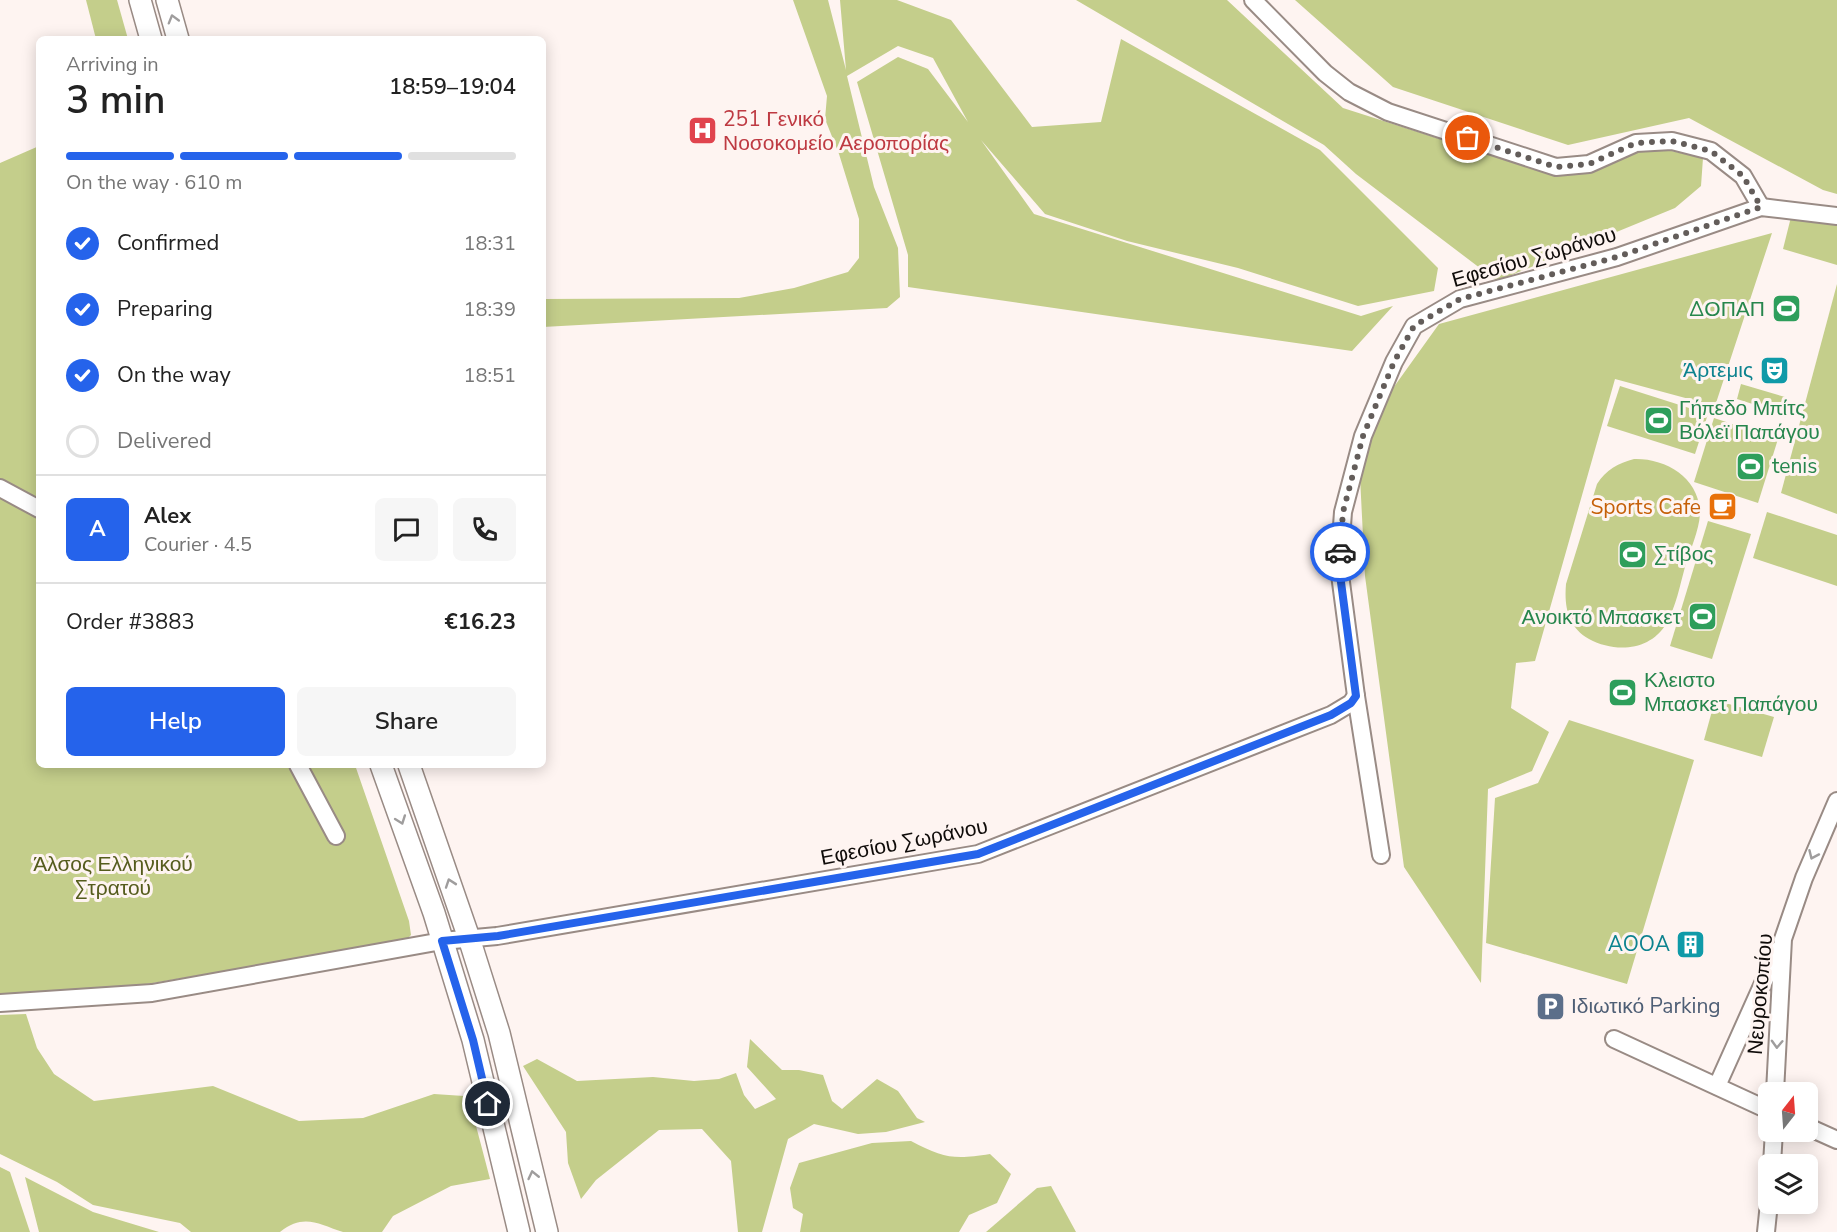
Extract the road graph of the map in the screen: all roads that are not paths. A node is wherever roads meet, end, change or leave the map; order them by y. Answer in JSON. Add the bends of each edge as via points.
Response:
{"nodes":[{"id":1,"x":140,"y":0,"type":"edge"},
{"id":2,"x":167,"y":0,"type":"edge"},
{"id":3,"x":1253,"y":0,"type":"edge"},
{"id":4,"x":150,"y":36,"type":"edge"},
{"id":5,"x":177,"y":36,"type":"edge"},
{"id":6,"x":1761,"y":207,"type":"junction"},
{"id":7,"x":1837,"y":216,"type":"edge"},
{"id":8,"x":0,"y":488,"type":"edge"},
{"id":9,"x":36,"y":507,"type":"edge"},
{"id":10,"x":1356,"y":696,"type":"junction"},
{"id":11,"x":300,"y":768,"type":"edge"},
{"id":12,"x":382,"y":768,"type":"edge"},
{"id":13,"x":410,"y":768,"type":"edge"},
{"id":14,"x":1837,"y":801,"type":"edge"},
{"id":15,"x":336,"y":836,"type":"dead end"},
{"id":16,"x":1381,"y":855,"type":"dead end"},
{"id":17,"x":469,"y":938,"type":"junction"},
{"id":18,"x":1783,"y":939,"type":"junction"},
{"id":19,"x":442,"y":941,"type":"junction"},
{"id":20,"x":0,"y":1003,"type":"edge"},
{"id":21,"x":1614,"y":1039,"type":"dead end"},
{"id":22,"x":1776,"y":1082,"type":"edge"},
{"id":23,"x":1717,"y":1086,"type":"junction"},
{"id":24,"x":1758,"y":1105,"type":"edge"},
{"id":25,"x":1818,"y":1131,"type":"edge"},
{"id":26,"x":1837,"y":1140,"type":"edge"},
{"id":27,"x":1767,"y":1214,"type":"edge"},
{"id":28,"x":519,"y":1232,"type":"edge"},
{"id":29,"x":547,"y":1232,"type":"edge"},
{"id":30,"x":1766,"y":1232,"type":"edge"}],
"edges":[{"from":1,"to":4,"type":"main road"},
{"from":5,"to":2,"type":"main road","one_way":true},
{"from":3,"to":6,"type":"street","via":[[1325,73],[1349,92],[1388,112],[1556,167],[1589,164],[1636,143],[1672,141],[1701,148],[1711,151],[1743,176]]},
{"from":6,"to":7,"type":"street","name":"Εφεσίου Σωράνου"},
{"from":6,"to":10,"type":"street","name":"Εφεσίου Σωράνου","via":[[1617,257],[1460,299],[1414,326],[1394,362],[1363,436],[1343,512],[1339,567]]},
{"from":8,"to":9,"type":"street"},
{"from":10,"to":16,"type":"street","name":"Εφεσίου Σωράνου"},
{"from":10,"to":17,"type":"street","name":"Εφεσίου Σωράνου","via":[[1331,715],[978,854]]},
{"from":11,"to":15,"type":"street"},
{"from":12,"to":19,"type":"main road","one_way":true},
{"from":17,"to":13,"type":"main road","one_way":true},
{"from":14,"to":18,"type":"street","name":"Νευροκοπίου","one_way":true,"via":[[1803,878]]},
{"from":17,"to":19,"type":"street","name":"Εφεσίου Σωράνου"},
{"from":29,"to":17,"type":"main road","one_way":true,"via":[[499,1033]]},
{"from":18,"to":22,"type":"street","name":"Νευροκοπίου","one_way":true},
{"from":18,"to":23,"type":"street"},
{"from":19,"to":20,"type":"street","name":"Εφεσίου Σωράνου","via":[[152,993]]},
{"from":19,"to":28,"type":"main road","via":[[473,1040]]},
{"from":21,"to":23,"type":"street"},
{"from":23,"to":24,"type":"street"},
{"from":25,"to":26,"type":"street"},
{"from":27,"to":30,"type":"street"}]}
